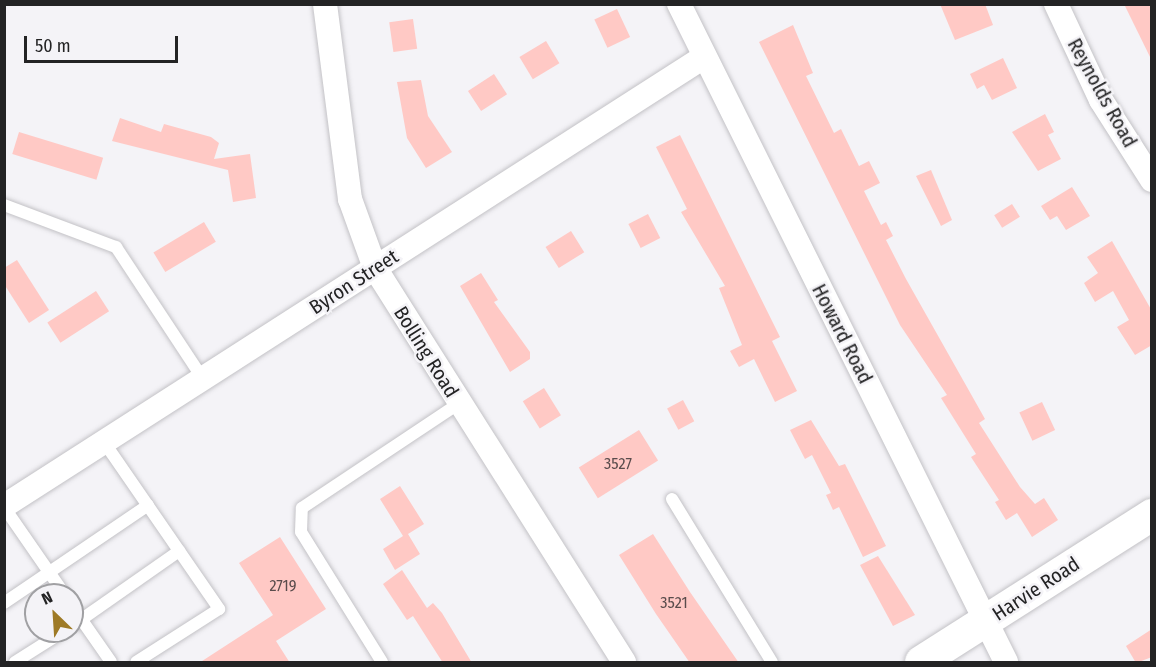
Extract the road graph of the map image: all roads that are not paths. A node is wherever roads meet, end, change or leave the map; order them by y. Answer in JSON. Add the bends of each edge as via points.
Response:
{"nodes":[{"id":1,"x":325,"y":4,"type":"edge"},
{"id":2,"x":679,"y":4,"type":"edge"},
{"id":3,"x":1056,"y":4,"type":"edge"},
{"id":4,"x":704,"y":57,"type":"junction"},
{"id":5,"x":1152,"y":180,"type":"edge"},
{"id":6,"x":4,"y":206,"type":"edge"},
{"id":7,"x":375,"y":268,"type":"junction"},
{"id":8,"x":203,"y":379,"type":"junction"},
{"id":9,"x":458,"y":404,"type":"junction"},
{"id":10,"x":104,"y":442,"type":"junction"},
{"id":11,"x":672,"y":499,"type":"dead end"},
{"id":12,"x":148,"y":505,"type":"junction"},
{"id":13,"x":4,"y":507,"type":"edge"},
{"id":14,"x":1150,"y":518,"type":"edge"},
{"id":15,"x":179,"y":551,"type":"junction"},
{"id":16,"x":49,"y":572,"type":"junction"},
{"id":17,"x":57,"y":583,"type":"edge"},
{"id":18,"x":4,"y":603,"type":"edge"},
{"id":19,"x":84,"y":618,"type":"edge"},
{"id":20,"x":986,"y":621,"type":"junction"},
{"id":21,"x":84,"y":631,"type":"edge"},
{"id":22,"x":46,"y":643,"type":"edge"},
{"id":23,"x":4,"y":657,"type":"edge"},
{"id":24,"x":9,"y":663,"type":"edge"},
{"id":25,"x":15,"y":663,"type":"edge"},
{"id":26,"x":111,"y":663,"type":"edge"},
{"id":27,"x":136,"y":663,"type":"edge"},
{"id":28,"x":382,"y":663,"type":"edge"},
{"id":29,"x":624,"y":663,"type":"edge"},
{"id":30,"x":772,"y":663,"type":"edge"},
{"id":31,"x":921,"y":663,"type":"edge"},
{"id":32,"x":1006,"y":663,"type":"edge"}],
"edges":[{"from":1,"to":7,"type":"street","name":"Bolling Road","via":[[350,198]]},
{"from":2,"to":4,"type":"street","name":"Howard Road"},
{"from":3,"to":5,"type":"street","name":"Reynolds Road","via":[[1101,100]]},
{"from":4,"to":7,"type":"street","name":"Byron Street"},
{"from":4,"to":20,"type":"street","name":"Howard Road"},
{"from":6,"to":8,"type":"lane","via":[[116,247]]},
{"from":7,"to":8,"type":"street","name":"Byron Street"},
{"from":7,"to":9,"type":"street","name":"Bolling Road"},
{"from":8,"to":10,"type":"street","name":"Byron Street"},
{"from":9,"to":28,"type":"lane","via":[[302,508],[301,532]]},
{"from":9,"to":29,"type":"street","name":"Bolling Road"},
{"from":10,"to":12,"type":"lane"},
{"from":10,"to":13,"type":"street","name":"Byron Street"},
{"from":11,"to":30,"type":"lane"},
{"from":12,"to":15,"type":"lane"},
{"from":12,"to":16,"type":"lane"},
{"from":13,"to":16,"type":"lane"},
{"from":14,"to":20,"type":"street","name":"Harvie Road"},
{"from":15,"to":19,"type":"lane"},
{"from":15,"to":27,"type":"lane","via":[[219,609]]},
{"from":16,"to":17,"type":"lane"},
{"from":16,"to":18,"type":"lane"},
{"from":20,"to":31,"type":"street","name":"Harvie Road"},
{"from":20,"to":32,"type":"street","name":"Howard Road"},
{"from":21,"to":26,"type":"lane"},
{"from":22,"to":25,"type":"lane"},
{"from":23,"to":24,"type":"lane"}]}
